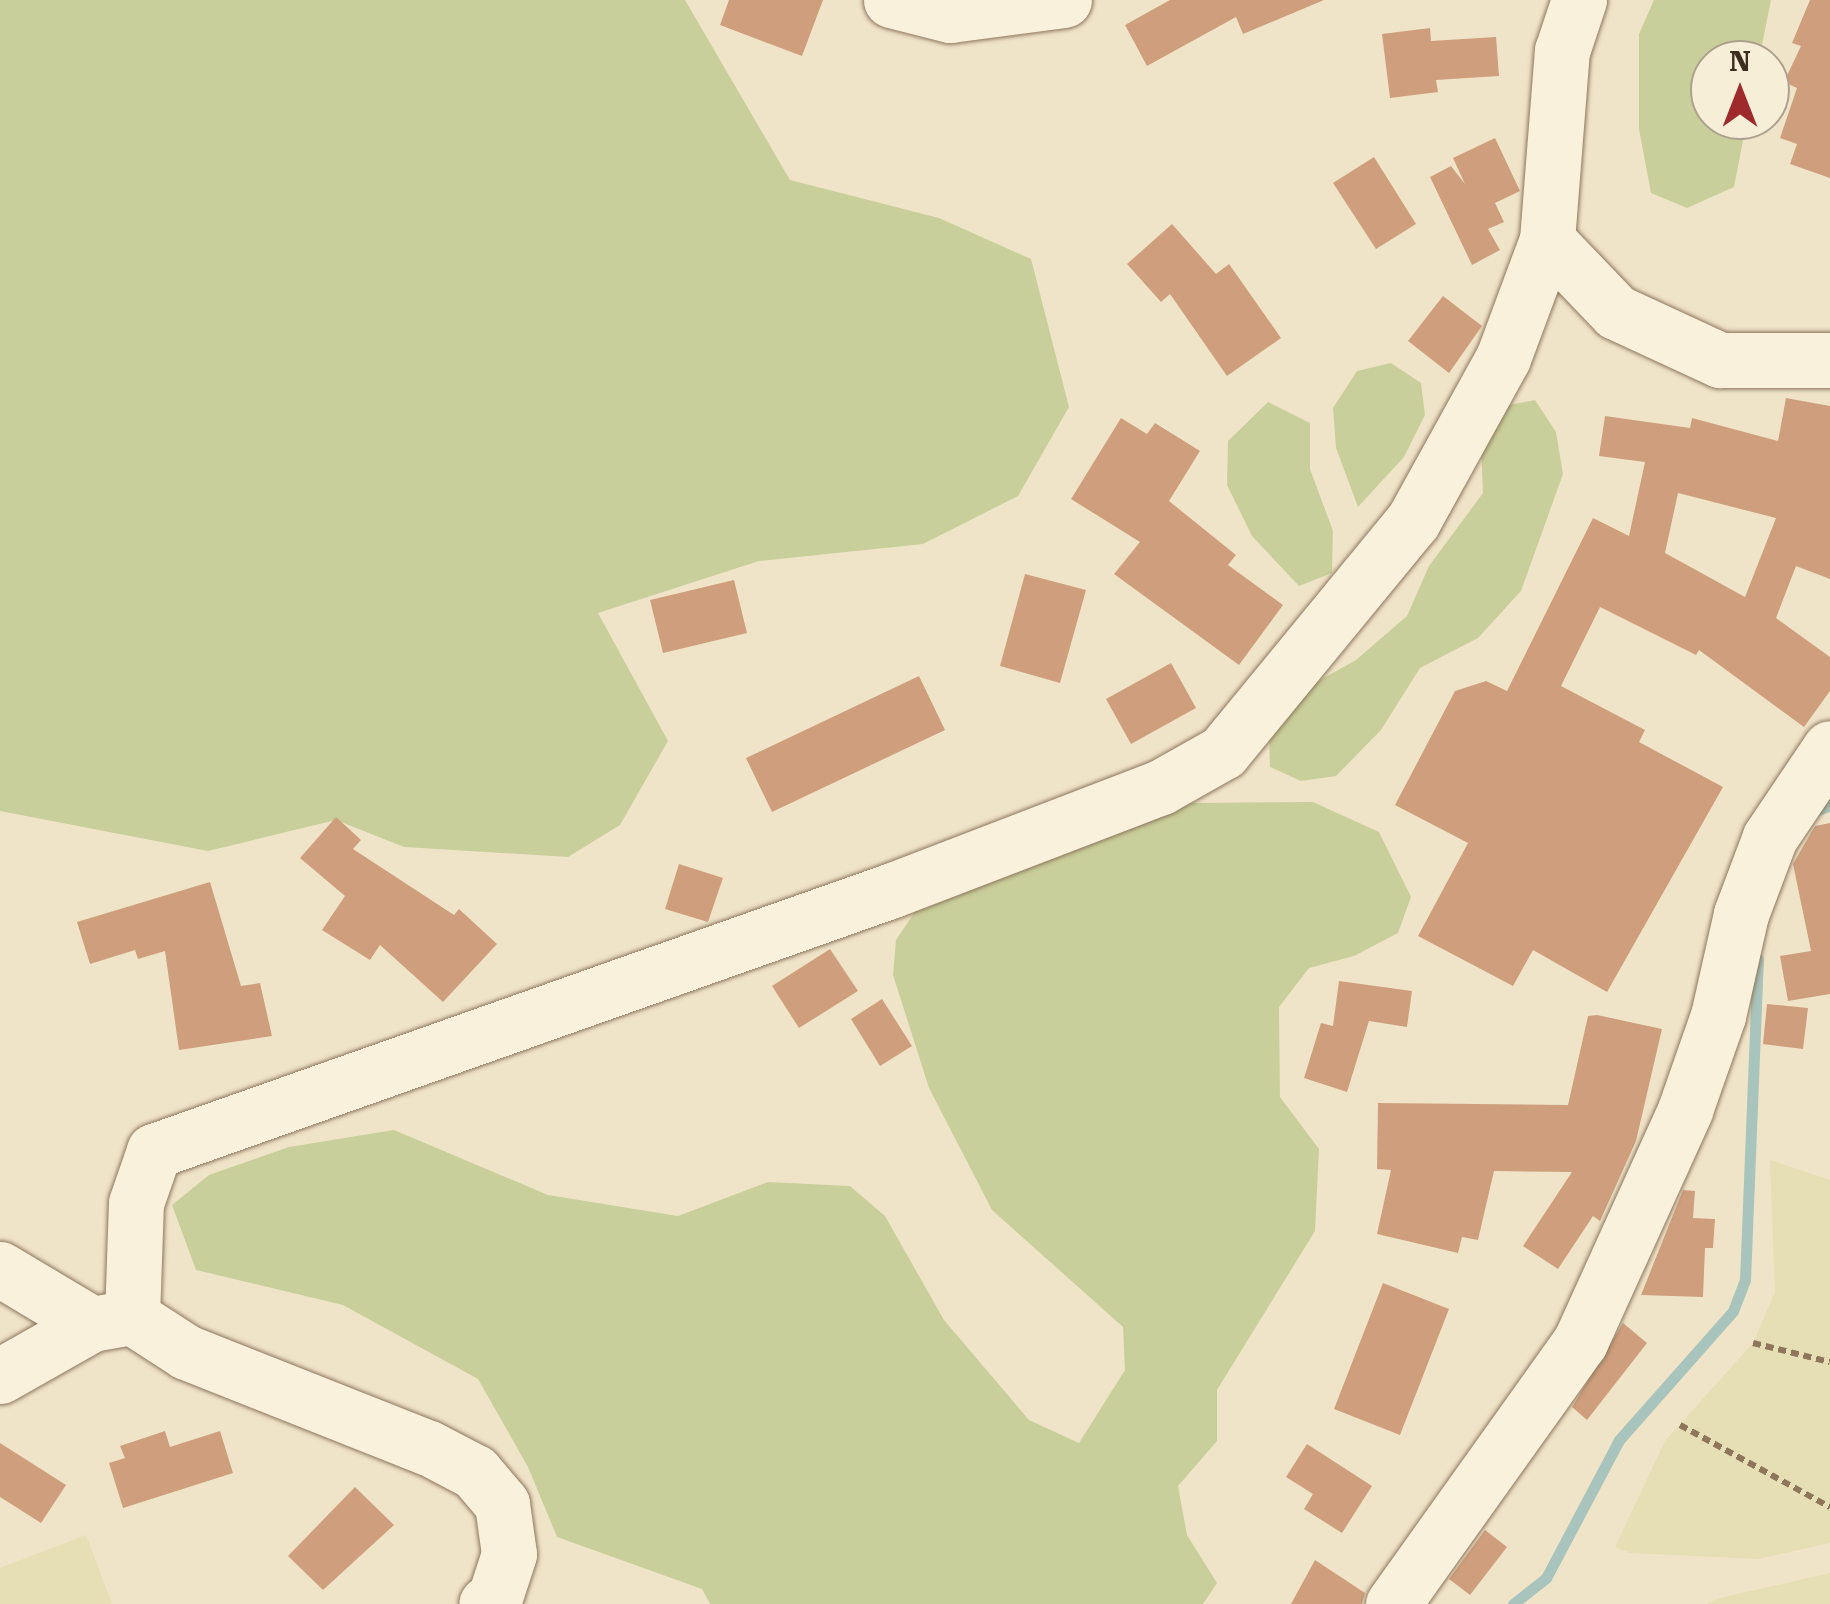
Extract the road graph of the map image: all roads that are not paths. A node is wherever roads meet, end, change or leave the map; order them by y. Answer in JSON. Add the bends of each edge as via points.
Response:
{"nodes":[{"id":1,"x":891,"y":0,"type":"edge"},
{"id":2,"x":1064,"y":0,"type":"edge"},
{"id":3,"x":1579,"y":0,"type":"edge"},
{"id":4,"x":1547,"y":240,"type":"junction"},
{"id":5,"x":1830,"y":360,"type":"edge"},
{"id":6,"x":1830,"y":748,"type":"edge"},
{"id":7,"x":0,"y":1269,"type":"edge"},
{"id":8,"x":112,"y":1320,"type":"junction"},
{"id":9,"x":0,"y":1376,"type":"edge"},
{"id":10,"x":486,"y":1604,"type":"edge"},
{"id":11,"x":1393,"y":1604,"type":"edge"}],
"edges":[{"from":1,"to":2,"type":"street","via":[[950,15]]},
{"from":3,"to":4,"type":"street","via":[[1562,51]]},
{"from":4,"to":5,"type":"street","via":[[1616,312],[1720,360]]},
{"from":4,"to":8,"type":"street","via":[[1504,358],[1413,521],[1223,752],[1160,788],[890,891],[154,1151]]},
{"from":6,"to":11,"type":"street","via":[[1770,837],[1685,1110],[1580,1342]]},
{"from":7,"to":8,"type":"street"},
{"from":8,"to":9,"type":"street"},
{"from":8,"to":10,"type":"street","via":[[474,1472],[502,1504],[509,1554],[496,1597]]}]}
